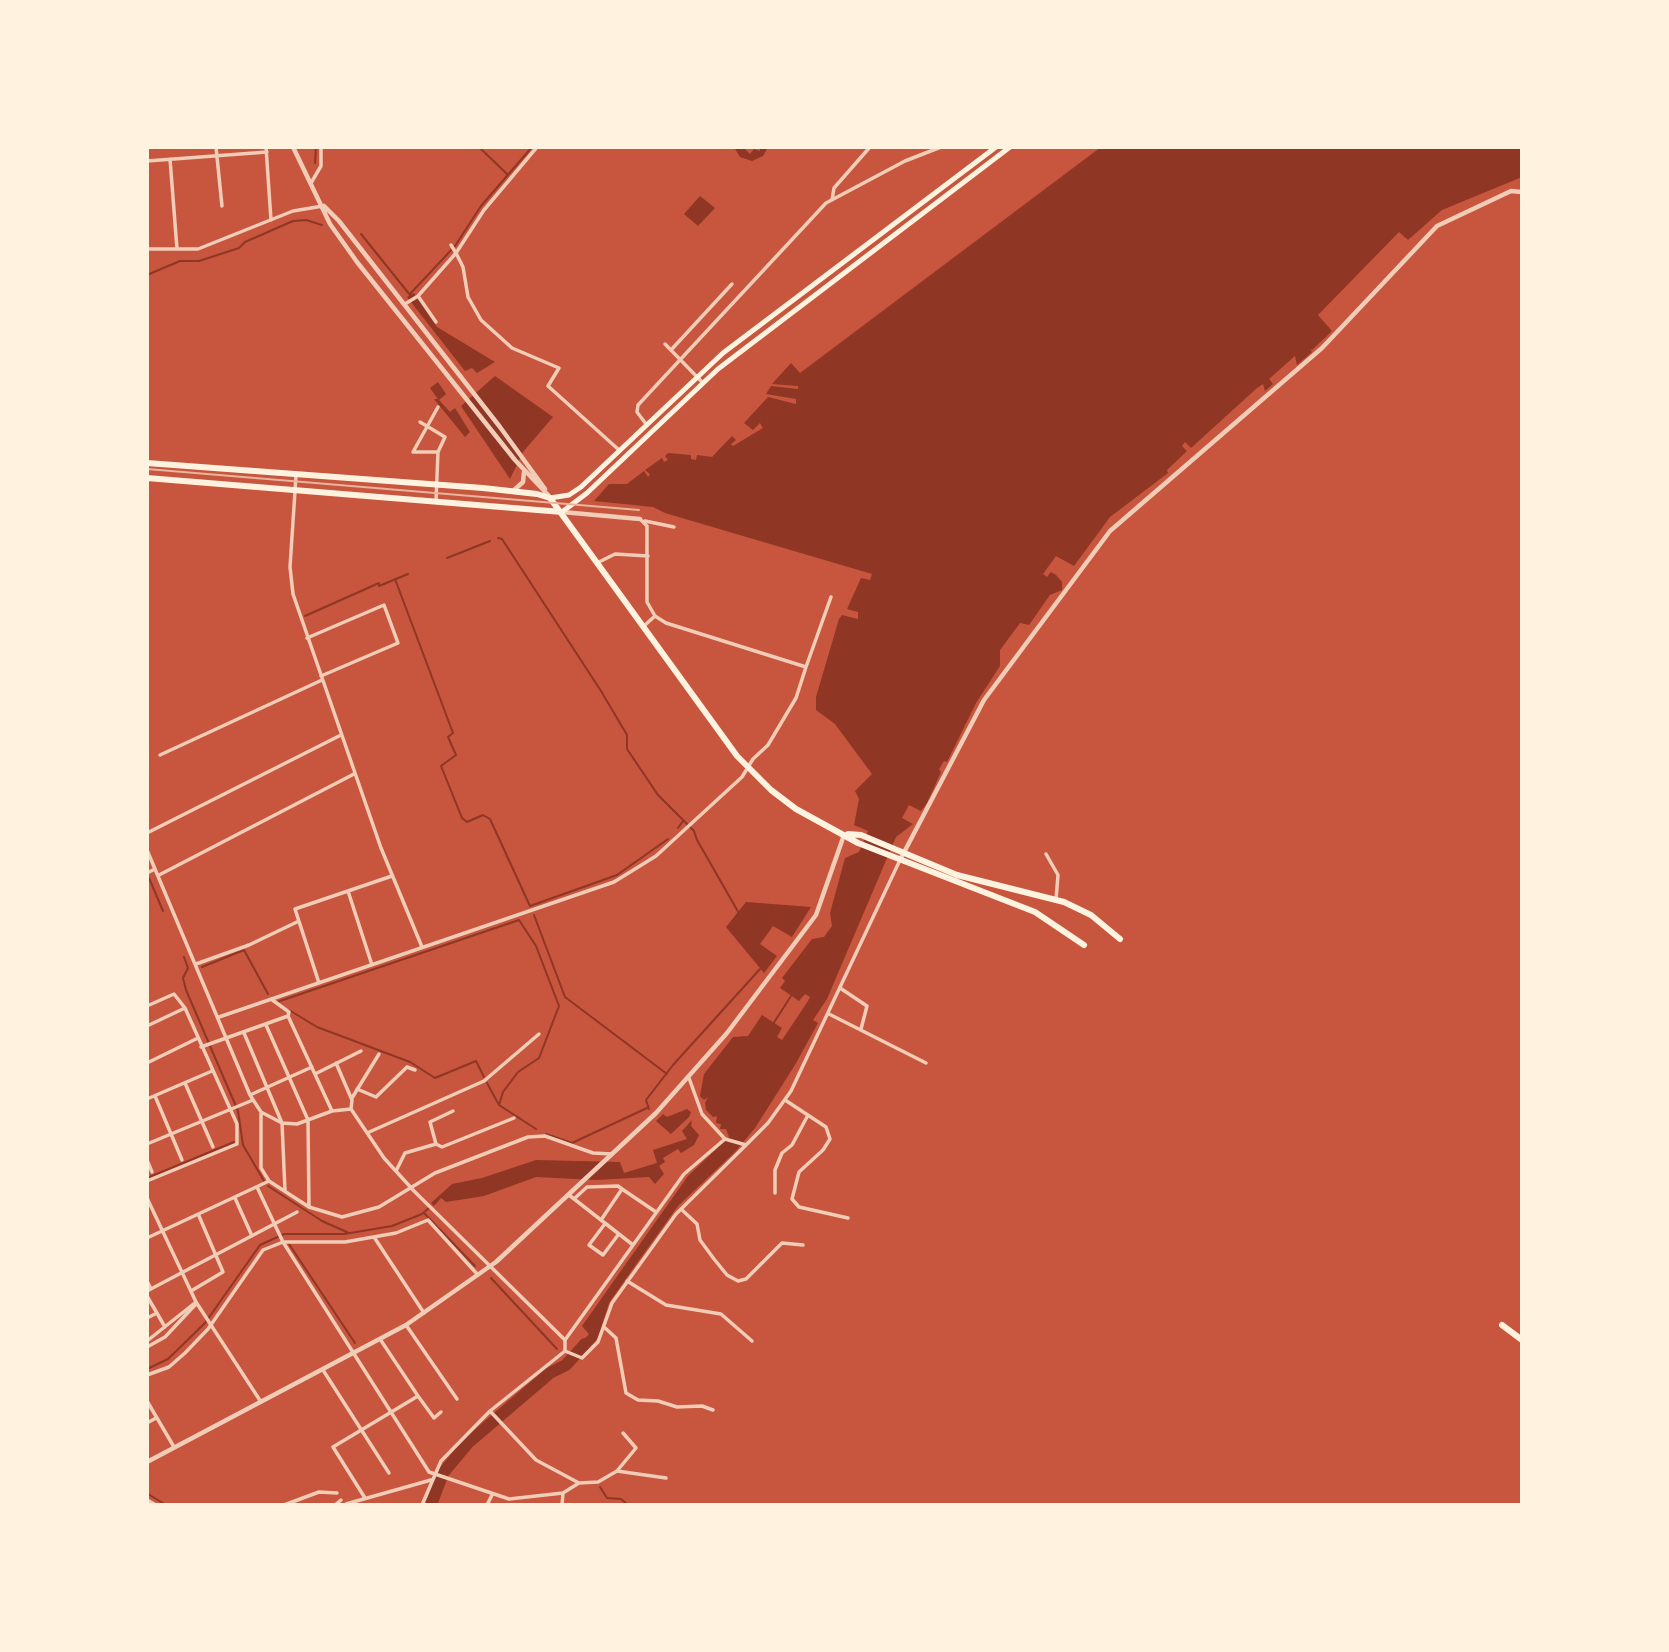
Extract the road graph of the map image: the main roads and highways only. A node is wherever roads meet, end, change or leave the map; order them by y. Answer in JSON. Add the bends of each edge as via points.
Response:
{"nodes":[{"id":1,"x":996,"y":147,"type":"edge"},
{"id":2,"x":1010,"y":147,"type":"edge"},
{"id":3,"x":147,"y":463,"type":"edge"},
{"id":4,"x":147,"y":478,"type":"edge"},
{"id":5,"x":550,"y":498,"type":"junction"},
{"id":6,"x":562,"y":512,"type":"junction"},
{"id":7,"x":844,"y":834,"type":"junction"},
{"id":8,"x":898,"y":855,"type":"junction"},
{"id":9,"x":1120,"y":939,"type":"dead end"},
{"id":10,"x":1084,"y":945,"type":"dead end"},
{"id":11,"x":1502,"y":1325,"type":"dead end"},
{"id":12,"x":1522,"y":1340,"type":"edge"}],
"edges":[{"from":1,"to":5,"type":"main road","via":[[696,376],[574,492]]},
{"from":2,"to":6,"type":"main road","via":[[703,383]]},
{"from":3,"to":5,"type":"main road","via":[[437,484]]},
{"from":4,"to":6,"type":"main road"},
{"from":5,"to":6,"type":"main road"},
{"from":6,"to":7,"type":"main road","via":[[748,768],[786,802]]},
{"from":7,"to":8,"type":"main road"},
{"from":7,"to":8,"type":"main road","via":[[864,837]]},
{"from":8,"to":9,"type":"main road","via":[[1056,900],[1091,915]]},
{"from":8,"to":10,"type":"main road","via":[[1035,912]]},
{"from":11,"to":12,"type":"main road"}]}
